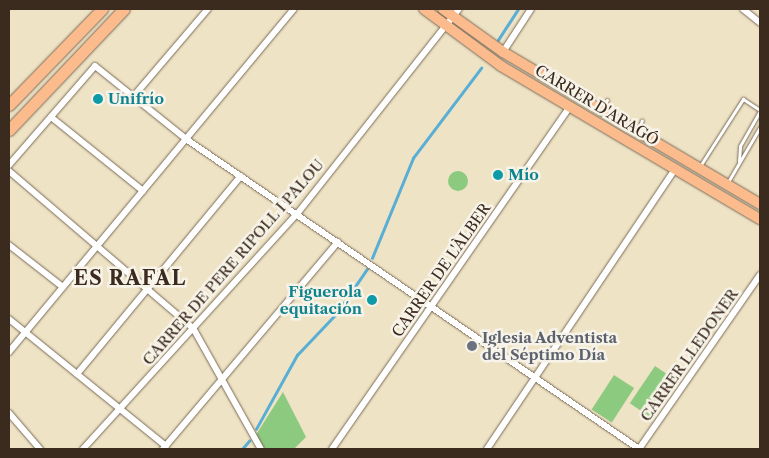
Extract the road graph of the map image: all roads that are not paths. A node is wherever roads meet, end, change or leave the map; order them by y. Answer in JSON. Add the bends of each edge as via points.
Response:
{"nodes":[{"id":1,"x":124,"y":9,"type":"edge"},
{"id":2,"x":133,"y":9,"type":"edge"},
{"id":3,"x":208,"y":9,"type":"edge"},
{"id":4,"x":294,"y":9,"type":"edge"},
{"id":5,"x":424,"y":9,"type":"edge"},
{"id":6,"x":443,"y":9,"type":"edge"},
{"id":7,"x":532,"y":9,"type":"edge"},
{"id":8,"x":743,"y":9,"type":"edge"},
{"id":9,"x":99,"y":11,"type":"edge"},
{"id":10,"x":456,"y":13,"type":"edge"},
{"id":11,"x":116,"y":18,"type":"junction"},
{"id":12,"x":760,"y":22,"type":"edge"},
{"id":13,"x":446,"y":26,"type":"junction"},
{"id":14,"x":503,"y":52,"type":"junction"},
{"id":15,"x":133,"y":97,"type":"junction"},
{"id":16,"x":581,"y":99,"type":"junction"},
{"id":17,"x":606,"y":100,"type":"dead end"},
{"id":18,"x":9,"y":105,"type":"edge"},
{"id":19,"x":570,"y":106,"type":"junction"},
{"id":20,"x":600,"y":110,"type":"junction"},
{"id":21,"x":760,"y":110,"type":"edge"},
{"id":22,"x":51,"y":117,"type":"junction"},
{"id":23,"x":642,"y":120,"type":"dead end"},
{"id":24,"x":760,"y":127,"type":"edge"},
{"id":25,"x":9,"y":130,"type":"edge"},
{"id":26,"x":637,"y":132,"type":"junction"},
{"id":27,"x":186,"y":139,"type":"junction"},
{"id":28,"x":675,"y":154,"type":"junction"},
{"id":29,"x":738,"y":164,"type":"junction"},
{"id":30,"x":9,"y":165,"type":"edge"},
{"id":31,"x":699,"y":168,"type":"junction"},
{"id":32,"x":675,"y":169,"type":"junction"},
{"id":33,"x":9,"y":171,"type":"edge"},
{"id":34,"x":241,"y":176,"type":"junction"},
{"id":35,"x":727,"y":184,"type":"junction"},
{"id":36,"x":143,"y":191,"type":"junction"},
{"id":37,"x":760,"y":204,"type":"edge"},
{"id":38,"x":297,"y":214,"type":"junction"},
{"id":39,"x":760,"y":219,"type":"edge"},
{"id":40,"x":338,"y":242,"type":"junction"},
{"id":41,"x":98,"y":244,"type":"junction"},
{"id":42,"x":9,"y":245,"type":"edge"},
{"id":43,"x":760,"y":275,"type":"edge"},
{"id":44,"x":148,"y":287,"type":"junction"},
{"id":45,"x":63,"y":288,"type":"junction"},
{"id":46,"x":432,"y":306,"type":"junction"},
{"id":47,"x":9,"y":319,"type":"edge"},
{"id":48,"x":193,"y":328,"type":"junction"},
{"id":49,"x":25,"y":332,"type":"junction"},
{"id":50,"x":9,"y":352,"type":"edge"},
{"id":51,"x":77,"y":374,"type":"junction"},
{"id":52,"x":535,"y":377,"type":"junction"},
{"id":53,"x":223,"y":381,"type":"junction"},
{"id":54,"x":120,"y":409,"type":"junction"},
{"id":55,"x":9,"y":413,"type":"edge"},
{"id":56,"x":164,"y":447,"type":"edge"},
{"id":57,"x":40,"y":449,"type":"edge"},
{"id":58,"x":82,"y":449,"type":"edge"},
{"id":59,"x":260,"y":449,"type":"edge"},
{"id":60,"x":332,"y":449,"type":"edge"},
{"id":61,"x":487,"y":449,"type":"edge"},
{"id":62,"x":639,"y":449,"type":"edge"}],
"edges":[{"from":1,"to":11,"type":"highway"},
{"from":2,"to":11,"type":"highway"},
{"from":3,"to":15,"type":"street"},
{"from":4,"to":27,"type":"street"},
{"from":5,"to":13,"type":"main road","name":"CARRER D'ARAGÓ"},
{"from":6,"to":10,"type":"main road","name":"CARRER D'ARAGÓ"},
{"from":7,"to":14,"type":"street"},
{"from":8,"to":12,"type":"street"},
{"from":9,"to":18,"type":"highway"},
{"from":10,"to":13,"type":"street","name":"CARRER DE PERE RIPOLL I PALOU"},
{"from":10,"to":14,"type":"main road","name":"CARRER D'ARAGÓ"},
{"from":11,"to":25,"type":"highway"},
{"from":13,"to":19,"type":"main road","name":"CARRER D'ARAGÓ"},
{"from":13,"to":38,"type":"street","name":"CARRER DE PERE RIPOLL I PALOU"},
{"from":14,"to":16,"type":"main road","name":"CARRER D'ARAGÓ"},
{"from":15,"to":22,"type":"street","via":[[95,66]]},
{"from":15,"to":27,"type":"street"},
{"from":16,"to":19,"type":"main road"},
{"from":16,"to":20,"type":"main road","name":"CARRER D'ARAGÓ"},
{"from":17,"to":20,"type":"lane"},
{"from":19,"to":32,"type":"main road","name":"CARRER D'ARAGÓ"},
{"from":19,"to":46,"type":"street","name":"CARRER DE L'ÀLBER"},
{"from":20,"to":26,"type":"main road","name":"CARRER D'ARAGÓ"},
{"from":21,"to":29,"type":"lane","via":[[740,146]]},
{"from":21,"to":31,"type":"lane","via":[[743,99]]},
{"from":22,"to":30,"type":"street"},
{"from":22,"to":36,"type":"street"},
{"from":23,"to":26,"type":"lane"},
{"from":24,"to":29,"type":"lane"},
{"from":26,"to":28,"type":"main road","name":"CARRER D'ARAGÓ"},
{"from":27,"to":34,"type":"street"},
{"from":27,"to":36,"type":"street"},
{"from":28,"to":31,"type":"main road","name":"CARRER D'ARAGÓ"},
{"from":28,"to":32,"type":"main road"},
{"from":29,"to":35,"type":"lane"},
{"from":31,"to":35,"type":"main road","name":"CARRER D'ARAGÓ"},
{"from":32,"to":39,"type":"main road","name":"CARRER D'ARAGÓ"},
{"from":32,"to":52,"type":"street"},
{"from":33,"to":41,"type":"street"},
{"from":34,"to":38,"type":"street"},
{"from":34,"to":44,"type":"street"},
{"from":35,"to":37,"type":"main road","name":"CARRER D'ARAGÓ"},
{"from":36,"to":41,"type":"street"},
{"from":38,"to":40,"type":"street"},
{"from":38,"to":48,"type":"street","name":"CARRER DE PERE RIPOLL I PALOU"},
{"from":40,"to":46,"type":"street"},
{"from":40,"to":53,"type":"street"},
{"from":41,"to":44,"type":"street"},
{"from":41,"to":45,"type":"street"},
{"from":42,"to":45,"type":"street"},
{"from":43,"to":62,"type":"street","name":"CARRER LLEDONER"},
{"from":44,"to":48,"type":"street"},
{"from":44,"to":51,"type":"street"},
{"from":45,"to":49,"type":"street"},
{"from":46,"to":52,"type":"street"},
{"from":46,"to":60,"type":"street","name":"CARRER DE L'ÀLBER"},
{"from":47,"to":49,"type":"street"},
{"from":48,"to":53,"type":"street"},
{"from":48,"to":54,"type":"street","name":"CARRER DE PERE RIPOLL I PALOU"},
{"from":49,"to":50,"type":"street"},
{"from":49,"to":51,"type":"street"},
{"from":51,"to":54,"type":"street"},
{"from":52,"to":61,"type":"street"},
{"from":52,"to":62,"type":"street"},
{"from":53,"to":56,"type":"street"},
{"from":53,"to":59,"type":"street"},
{"from":54,"to":56,"type":"street"},
{"from":54,"to":58,"type":"street","name":"CARRER DE PERE RIPOLL I PALOU"},
{"from":55,"to":57,"type":"street"}]}
